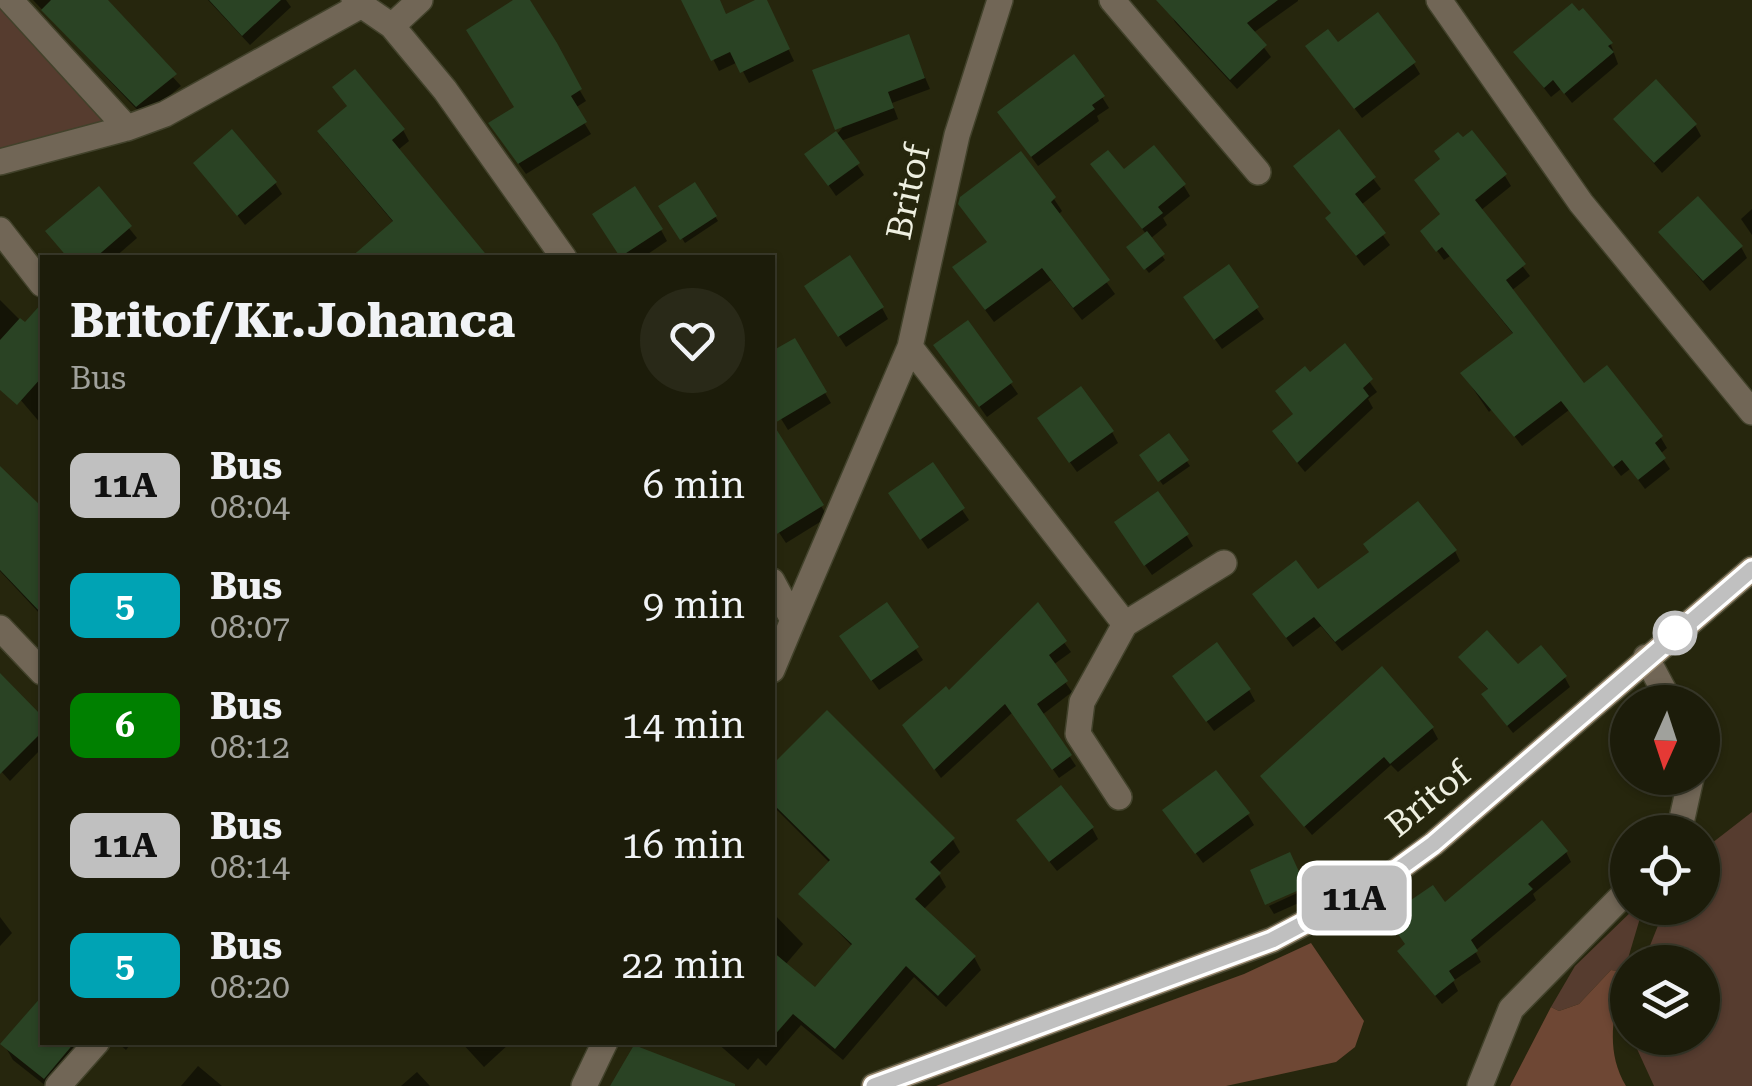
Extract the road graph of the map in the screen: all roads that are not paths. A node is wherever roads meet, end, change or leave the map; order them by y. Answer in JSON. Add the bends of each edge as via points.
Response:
{"nodes":[{"id":1,"x":10,"y":0,"type":"edge"},
{"id":2,"x":420,"y":0,"type":"edge"},
{"id":3,"x":1000,"y":0,"type":"edge"},
{"id":4,"x":1112,"y":0,"type":"edge"},
{"id":5,"x":1440,"y":0,"type":"edge"},
{"id":6,"x":357,"y":3,"type":"edge"},
{"id":7,"x":392,"y":26,"type":"junction"},
{"id":8,"x":127,"y":128,"type":"junction"},
{"id":9,"x":0,"y":162,"type":"edge"},
{"id":10,"x":1258,"y":172,"type":"dead end"},
{"id":11,"x":0,"y":230,"type":"edge"},
{"id":12,"x":562,"y":255,"type":"edge"},
{"id":13,"x":40,"y":281,"type":"edge"},
{"id":14,"x":910,"y":347,"type":"junction"},
{"id":15,"x":1752,"y":412,"type":"edge"},
{"id":16,"x":1224,"y":563,"type":"dead end"},
{"id":17,"x":1752,"y":569,"type":"edge"},
{"id":18,"x":775,"y":587,"type":"edge"},
{"id":19,"x":793,"y":620,"type":"junction"},
{"id":20,"x":1125,"y":624,"type":"junction"},
{"id":21,"x":0,"y":628,"type":"edge"},
{"id":22,"x":1646,"y":657,"type":"junction"},
{"id":23,"x":775,"y":663,"type":"edge"},
{"id":24,"x":40,"y":670,"type":"edge"},
{"id":25,"x":1661,"y":685,"type":"edge"},
{"id":26,"x":1119,"y":796,"type":"dead end"},
{"id":27,"x":1610,"y":908,"type":"edge"},
{"id":28,"x":94,"y":1045,"type":"edge"},
{"id":29,"x":604,"y":1045,"type":"edge"},
{"id":30,"x":58,"y":1086,"type":"edge"},
{"id":31,"x":584,"y":1086,"type":"edge"},
{"id":32,"x":874,"y":1086,"type":"edge"},
{"id":33,"x":1480,"y":1086,"type":"edge"}],
"edges":[{"from":1,"to":8,"type":"street"},
{"from":2,"to":7,"type":"street"},
{"from":3,"to":14,"type":"street","name":"Britof","via":[[956,135]]},
{"from":4,"to":10,"type":"street"},
{"from":5,"to":15,"type":"street","via":[[1581,202]]},
{"from":6,"to":7,"type":"street"},
{"from":6,"to":8,"type":"street","via":[[164,114]]},
{"from":7,"to":12,"type":"street"},
{"from":8,"to":9,"type":"street"},
{"from":11,"to":13,"type":"street"},
{"from":14,"to":19,"type":"street","name":"Britof"},
{"from":14,"to":20,"type":"street"},
{"from":16,"to":20,"type":"street"},
{"from":17,"to":22,"type":"street","name":"Britof"},
{"from":18,"to":19,"type":"street"},
{"from":19,"to":23,"type":"street","name":"Britof"},
{"from":20,"to":26,"type":"street","via":[[1082,702],[1078,734]]},
{"from":21,"to":24,"type":"street"},
{"from":22,"to":25,"type":"street"},
{"from":22,"to":32,"type":"street","name":"Britof","via":[[1433,844],[1333,910],[1272,940]]},
{"from":27,"to":33,"type":"street","via":[[1510,1009]]},
{"from":28,"to":30,"type":"street"},
{"from":29,"to":31,"type":"street"}]}
